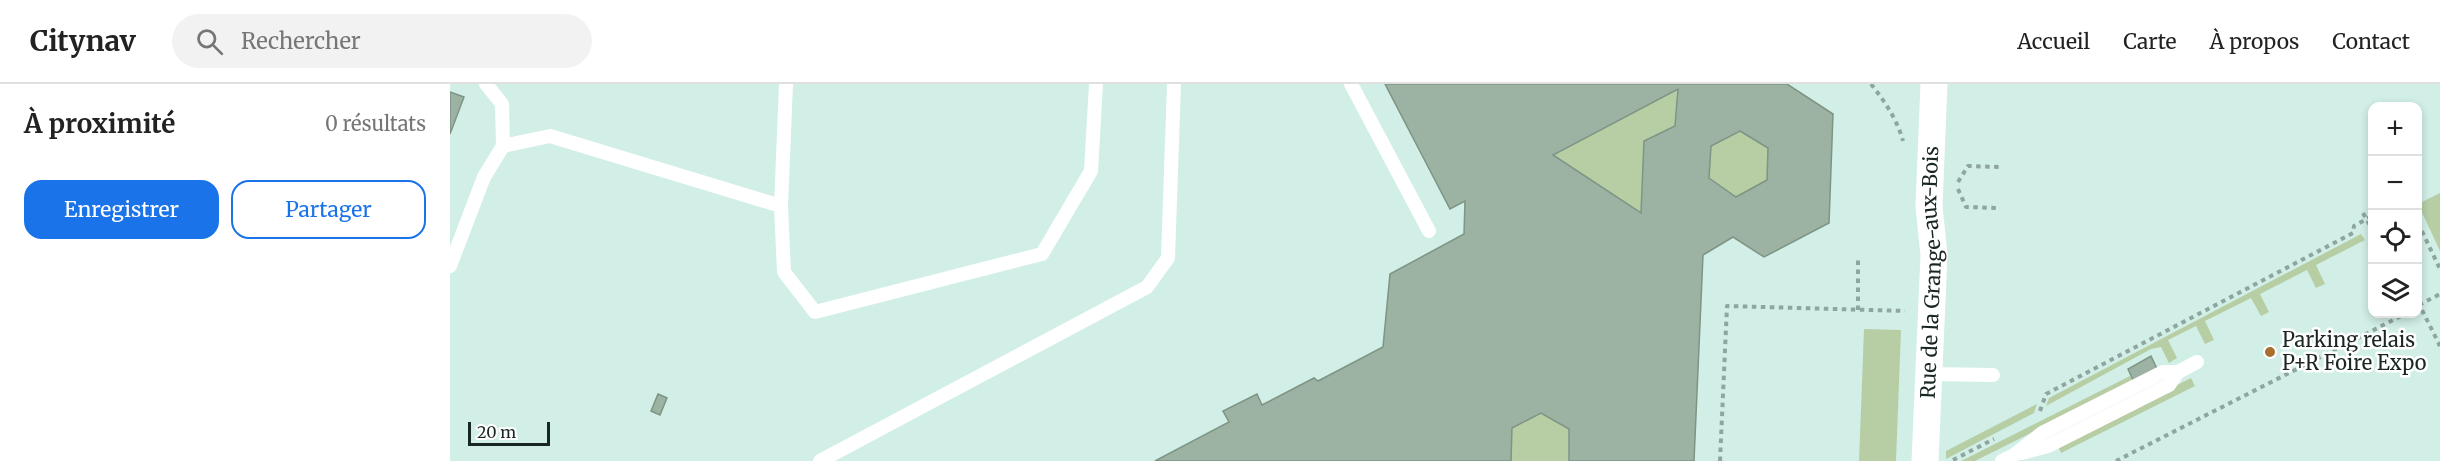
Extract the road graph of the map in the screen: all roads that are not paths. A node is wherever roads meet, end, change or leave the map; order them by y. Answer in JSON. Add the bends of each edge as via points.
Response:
{"nodes":[{"id":1,"x":486,"y":84,"type":"edge"},
{"id":2,"x":786,"y":84,"type":"edge"},
{"id":3,"x":1096,"y":84,"type":"edge"},
{"id":4,"x":1174,"y":84,"type":"edge"},
{"id":5,"x":1351,"y":84,"type":"edge"},
{"id":6,"x":1934,"y":84,"type":"edge"},
{"id":7,"x":503,"y":146,"type":"junction"},
{"id":8,"x":781,"y":206,"type":"junction"},
{"id":9,"x":1429,"y":231,"type":"dead end"},
{"id":10,"x":450,"y":266,"type":"edge"},
{"id":11,"x":2197,"y":362,"type":"dead end"},
{"id":12,"x":1928,"y":374,"type":"junction"},
{"id":13,"x":1993,"y":375,"type":"dead end"},
{"id":14,"x":2008,"y":458,"type":"edge"},
{"id":15,"x":820,"y":461,"type":"edge"},
{"id":16,"x":1925,"y":461,"type":"edge"}],
"edges":[{"from":1,"to":7,"type":"lane","via":[[502,104]]},
{"from":2,"to":8,"type":"lane"},
{"from":3,"to":8,"type":"lane","via":[[1091,171],[1042,254],[815,312],[784,272]]},
{"from":4,"to":15,"type":"lane","via":[[1168,258],[1147,287]]},
{"from":5,"to":9,"type":"lane"},
{"from":6,"to":12,"type":"street","name":"Rue de la Grange-aux-Bois","via":[[1929,206],[1934,255]]},
{"from":7,"to":8,"type":"lane","via":[[550,136]]},
{"from":7,"to":10,"type":"lane","via":[[484,177]]},
{"from":11,"to":14,"type":"lane","via":[[2178,372],[2163,372],[2042,433]]},
{"from":12,"to":13,"type":"lane"},
{"from":12,"to":16,"type":"street","name":"Rue de la Grange-aux-Bois"}]}
